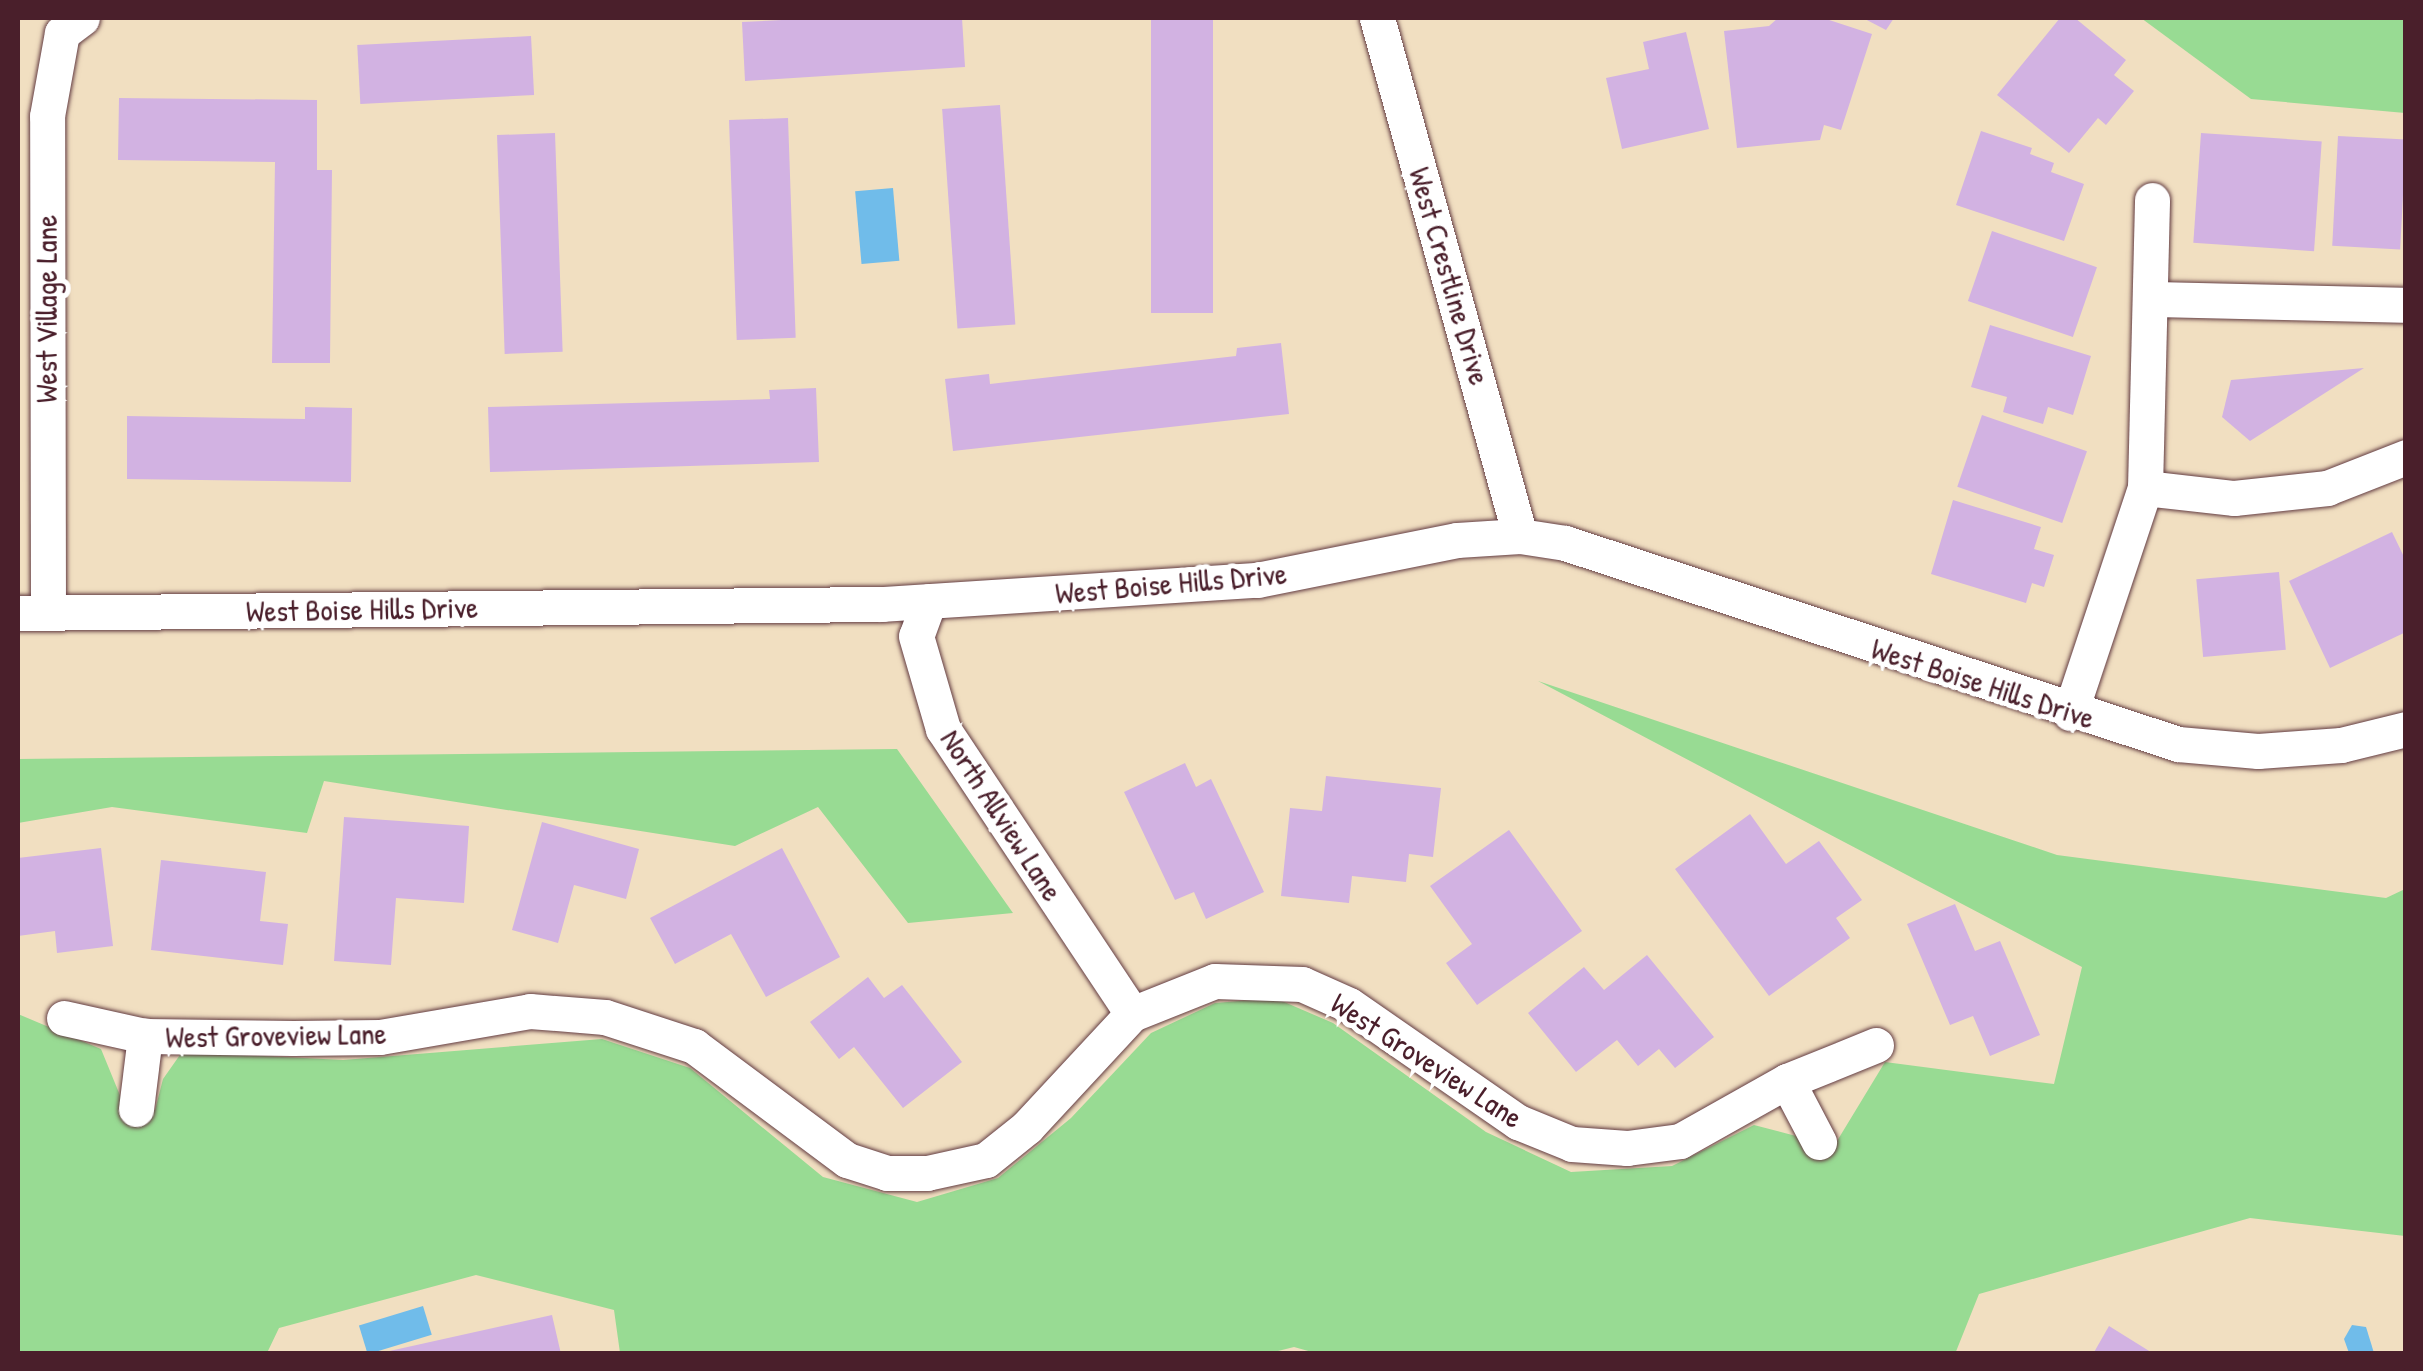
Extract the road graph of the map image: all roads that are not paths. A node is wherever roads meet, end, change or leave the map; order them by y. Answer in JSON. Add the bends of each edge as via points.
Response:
{"nodes":[{"id":1,"x":82,"y":18,"type":"edge"},
{"id":2,"x":1378,"y":18,"type":"edge"},
{"id":3,"x":2152,"y":200,"type":"dead end"},
{"id":4,"x":2150,"y":299,"type":"junction"},
{"id":5,"x":2406,"y":305,"type":"edge"},
{"id":6,"x":2406,"y":457,"type":"edge"},
{"id":7,"x":2145,"y":488,"type":"junction"},
{"id":8,"x":1520,"y":536,"type":"junction"},
{"id":9,"x":928,"y":602,"type":"junction"},
{"id":10,"x":33,"y":612,"type":"edge"},
{"id":11,"x":2070,"y":713,"type":"junction"},
{"id":12,"x":2406,"y":729,"type":"edge"},
{"id":13,"x":1132,"y":1014,"type":"junction"},
{"id":14,"x":64,"y":1018,"type":"dead end"},
{"id":15,"x":145,"y":1036,"type":"junction"},
{"id":16,"x":1876,"y":1045,"type":"dead end"},
{"id":17,"x":1788,"y":1081,"type":"junction"},
{"id":18,"x":136,"y":1109,"type":"dead end"},
{"id":19,"x":1819,"y":1142,"type":"dead end"}],
"edges":[{"from":1,"to":10,"type":"street","name":"West Village Lane","via":[[62,33],[46,116]]},
{"from":2,"to":8,"type":"street","name":"West Crestline Drive"},
{"from":3,"to":4,"type":"street"},
{"from":4,"to":5,"type":"street"},
{"from":4,"to":7,"type":"street"},
{"from":6,"to":7,"type":"street","via":[[2327,488],[2234,498]]},
{"from":7,"to":11,"type":"street"},
{"from":8,"to":9,"type":"street","name":"West Boise Hills Drive","via":[[1457,540],[1257,580]]},
{"from":8,"to":11,"type":"street","name":"West Boise Hills Drive","via":[[1565,544]]},
{"from":9,"to":10,"type":"street","name":"West Boise Hills Drive"},
{"from":9,"to":13,"type":"street","name":"North Allview Lane","via":[[916,636],[943,728]]},
{"from":11,"to":12,"type":"street","name":"West Boise Hills Drive","via":[[2178,744],[2258,752],[2342,745]]},
{"from":13,"to":15,"type":"street","name":"West Groveview Lane","via":[[1027,1127],[986,1160],[927,1173],[888,1173],[848,1160],[694,1046],[605,1017],[530,1011],[380,1037]]},
{"from":13,"to":17,"type":"street","name":"West Groveview Lane","via":[[1214,981],[1302,984],[1349,1005],[1518,1122],[1572,1144],[1627,1148],[1680,1142]]},
{"from":14,"to":15,"type":"street","name":"West Groveview Lane"},
{"from":15,"to":18,"type":"street","name":"West Groveview Lane"},
{"from":16,"to":17,"type":"street","name":"West Groveview Lane"},
{"from":17,"to":19,"type":"street"}]}
